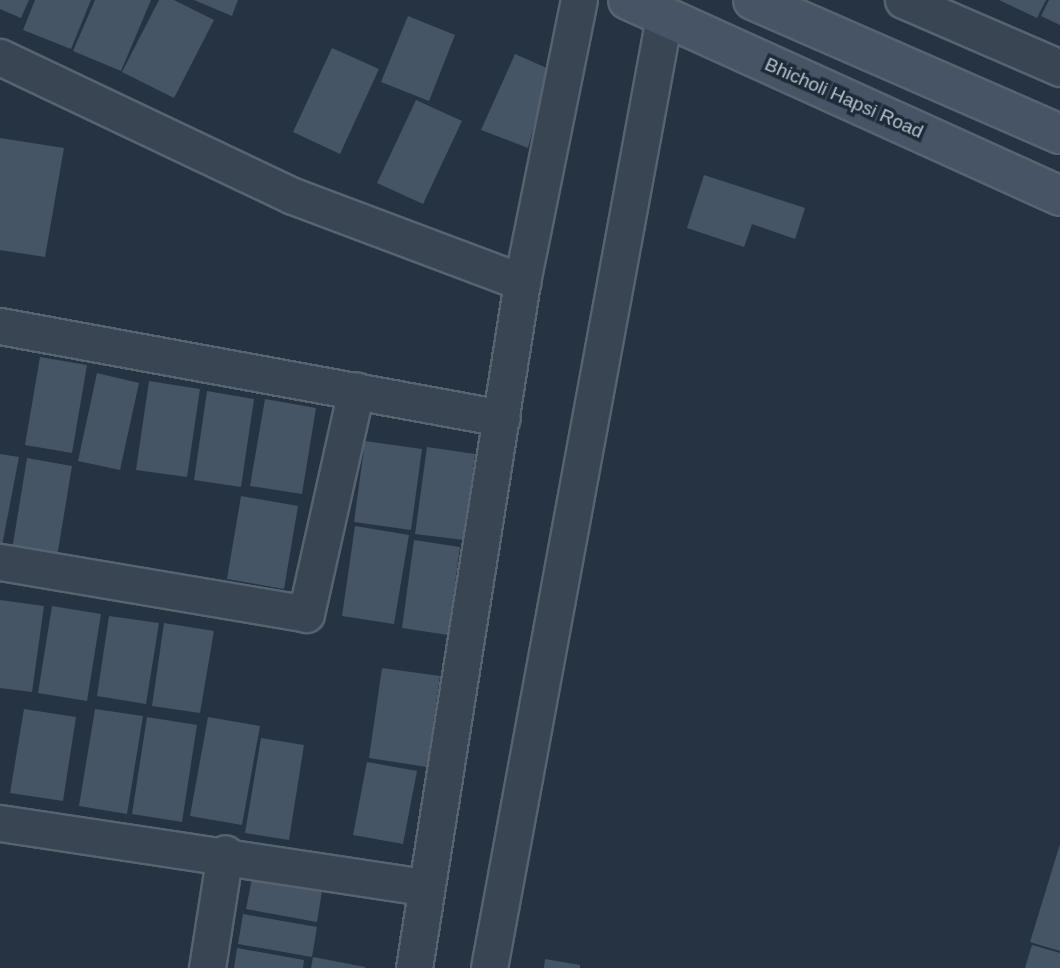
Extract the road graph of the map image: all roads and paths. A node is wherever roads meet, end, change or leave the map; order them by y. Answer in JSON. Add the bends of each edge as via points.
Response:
{"nodes":[{"id":1,"x":579,"y":0,"type":"edge"},
{"id":2,"x":628,"y":0,"type":"edge"},
{"id":3,"x":753,"y":0,"type":"edge"},
{"id":4,"x":903,"y":0,"type":"edge"},
{"id":5,"x":664,"y":17,"type":"junction"},
{"id":6,"x":0,"y":57,"type":"edge"},
{"id":7,"x":1060,"y":68,"type":"edge"},
{"id":8,"x":1060,"y":134,"type":"edge"},
{"id":9,"x":1060,"y":195,"type":"edge"},
{"id":10,"x":522,"y":282,"type":"junction"},
{"id":11,"x":0,"y":326,"type":"edge"},
{"id":12,"x":356,"y":391,"type":"junction"},
{"id":13,"x":502,"y":418,"type":"junction"},
{"id":14,"x":0,"y":562,"type":"edge"},
{"id":15,"x":0,"y":823,"type":"edge"},
{"id":16,"x":225,"y":853,"type":"junction"},
{"id":17,"x":425,"y":887,"type":"junction"},
{"id":18,"x":207,"y":968,"type":"edge"},
{"id":19,"x":414,"y":968,"type":"edge"},
{"id":20,"x":489,"y":968,"type":"edge"}],
"edges":[{"from":1,"to":10,"type":"street"},
{"from":2,"to":5,"type":"street","name":"Bhicholi Hapsi Road"},
{"from":3,"to":8,"type":"street"},
{"from":4,"to":7,"type":"street"},
{"from":5,"to":9,"type":"street","name":"Bhicholi Hapsi Road"},
{"from":5,"to":20,"type":"street"},
{"from":6,"to":10,"type":"street","via":[[293,196]]},
{"from":10,"to":13,"type":"street"},
{"from":11,"to":12,"type":"street"},
{"from":12,"to":13,"type":"street"},
{"from":12,"to":14,"type":"street","via":[[306,614]]},
{"from":13,"to":17,"type":"street"},
{"from":15,"to":16,"type":"street"},
{"from":16,"to":17,"type":"street"},
{"from":16,"to":18,"type":"street"},
{"from":17,"to":19,"type":"street"}]}
